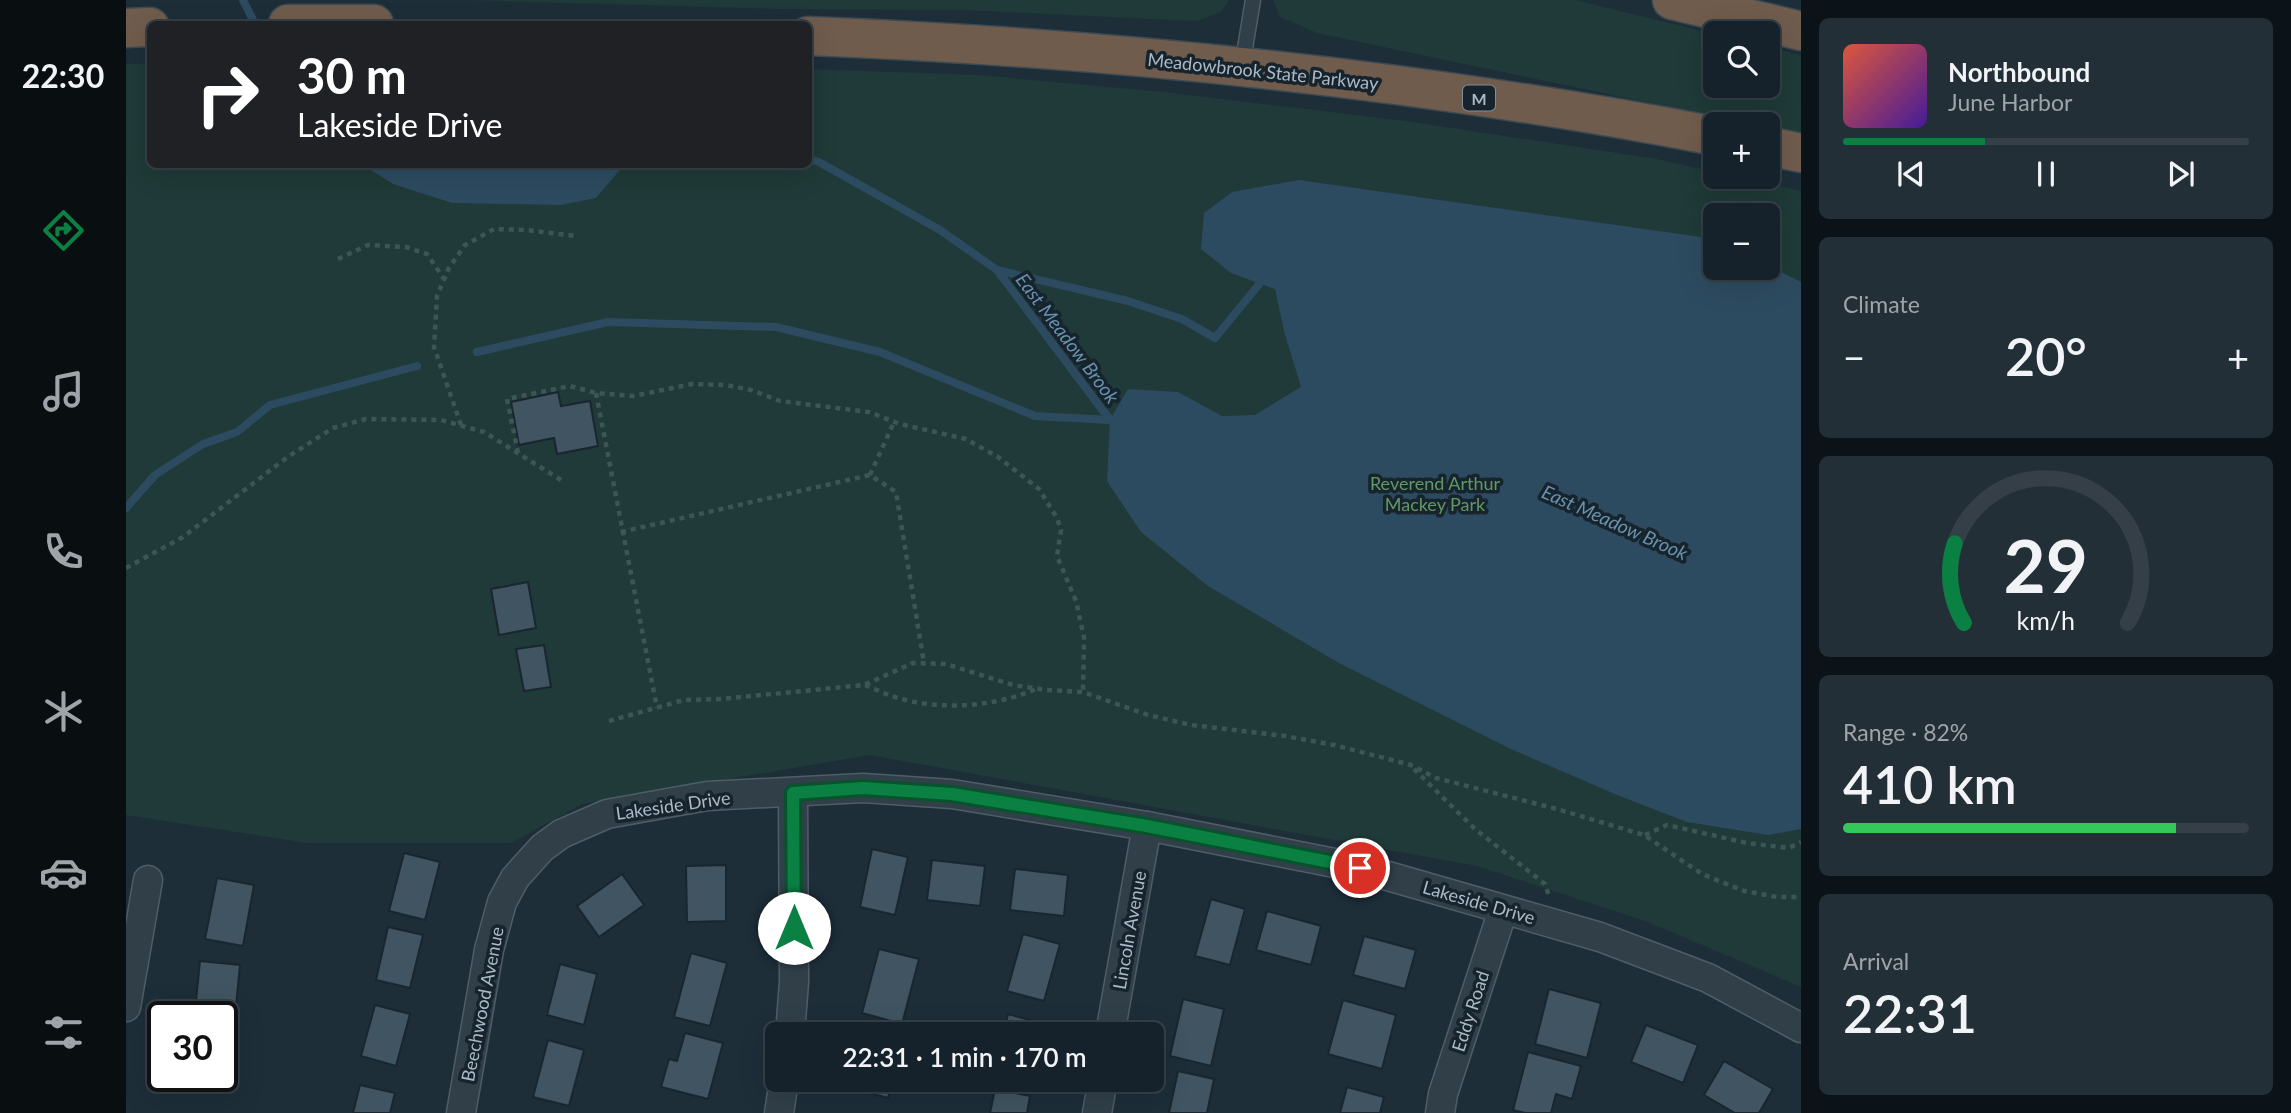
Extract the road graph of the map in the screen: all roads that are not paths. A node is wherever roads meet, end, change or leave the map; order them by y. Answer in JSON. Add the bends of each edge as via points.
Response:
{"nodes":[{"id":1,"x":1253,"y":0,"type":"edge"},
{"id":2,"x":1672,"y":0,"type":"edge"},
{"id":3,"x":147,"y":27,"type":"edge"},
{"id":4,"x":126,"y":28,"type":"edge"},
{"id":5,"x":1801,"y":31,"type":"edge"},
{"id":6,"x":812,"y":36,"type":"edge"},
{"id":7,"x":1242,"y":68,"type":"junction"},
{"id":8,"x":1703,"y":134,"type":"edge"},
{"id":9,"x":1780,"y":149,"type":"edge"},
{"id":10,"x":1801,"y":153,"type":"edge"},
{"id":11,"x":793,"y":793,"type":"junction"},
{"id":12,"x":1147,"y":826,"type":"junction"},
{"id":13,"x":561,"y":834,"type":"joint"},
{"id":14,"x":148,"y":880,"type":"dead end"},
{"id":15,"x":1503,"y":910,"type":"junction"},
{"id":16,"x":126,"y":1007,"type":"edge"},
{"id":17,"x":791,"y":1022,"type":"edge"},
{"id":18,"x":1113,"y":1022,"type":"edge"},
{"id":19,"x":1801,"y":1028,"type":"edge"},
{"id":20,"x":783,"y":1092,"type":"edge"},
{"id":21,"x":1100,"y":1092,"type":"edge"},
{"id":22,"x":461,"y":1113,"type":"edge"},
{"id":23,"x":779,"y":1113,"type":"edge"},
{"id":24,"x":1097,"y":1113,"type":"edge"},
{"id":25,"x":1440,"y":1113,"type":"edge"}],
"edges":[{"from":1,"to":7,"type":"lane"},
{"from":2,"to":5,"type":"highway"},
{"from":3,"to":4,"type":"highway"},
{"from":6,"to":7,"type":"highway","name":"Meadowbrook State Parkway","number":"M","via":[[917,40]]},
{"from":7,"to":8,"type":"highway","name":"Meadowbrook State Parkway","number":"M"},
{"from":9,"to":10,"type":"highway"},
{"from":11,"to":12,"type":"street","name":"Lakeside Drive","via":[[863,788],[952,794]]},
{"from":11,"to":13,"type":"street","name":"Lakeside Drive","via":[[707,796],[607,814]]},
{"from":11,"to":17,"type":"street"},
{"from":12,"to":15,"type":"street","name":"Lakeside Drive","via":[[1360,868]]},
{"from":12,"to":18,"type":"street","name":"Lincoln Avenue"},
{"from":13,"to":22,"type":"street","name":"Beechwood Avenue","via":[[515,878],[502,902],[489,950]]},
{"from":14,"to":16,"type":"street"},
{"from":15,"to":19,"type":"street","name":"Lakeside Drive","via":[[1600,937],[1708,978]]},
{"from":15,"to":25,"type":"street","name":"Eddy Road"},
{"from":20,"to":23,"type":"street"},
{"from":21,"to":24,"type":"street"}]}
